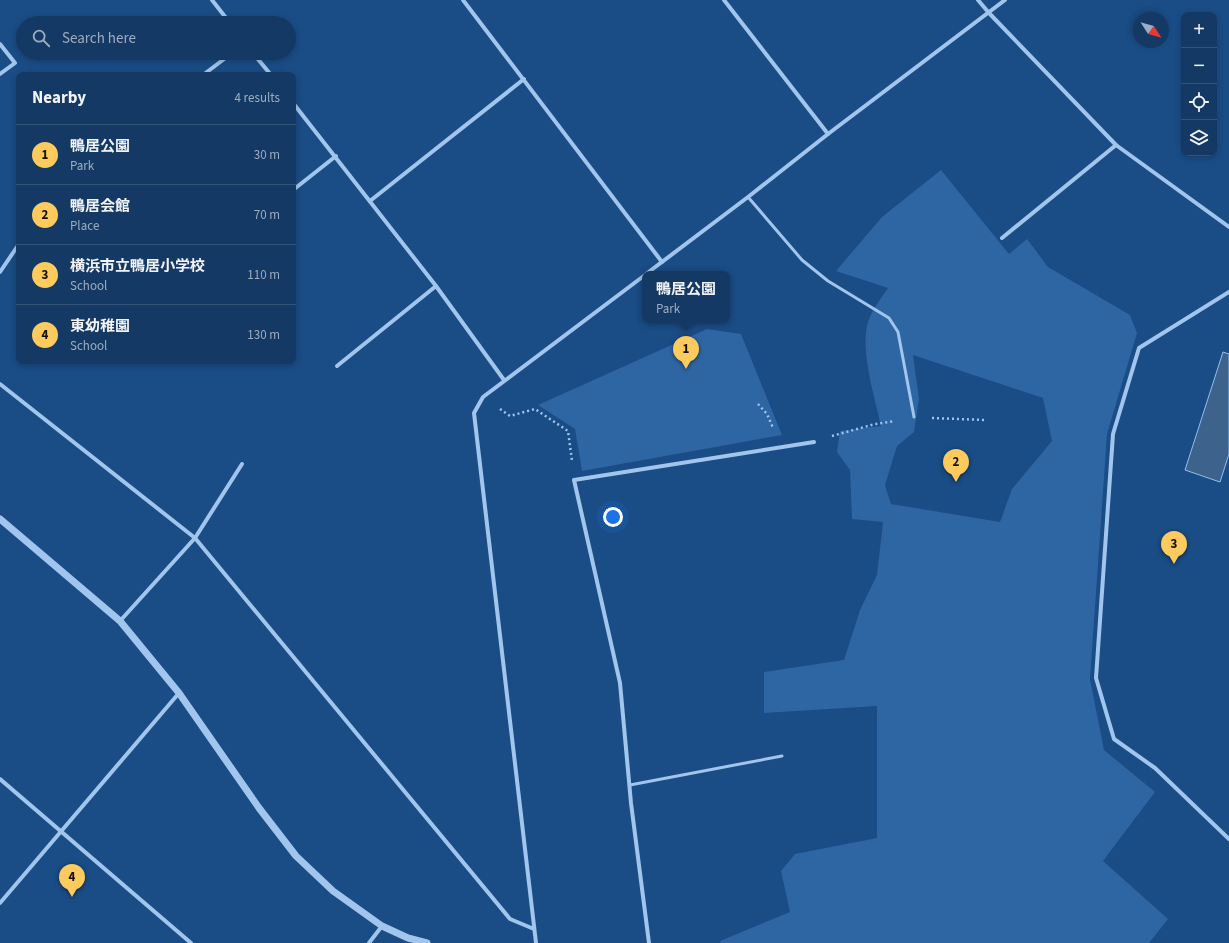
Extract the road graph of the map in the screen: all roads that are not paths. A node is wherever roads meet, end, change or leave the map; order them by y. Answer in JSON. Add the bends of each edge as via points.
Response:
{"nodes":[{"id":1,"x":212,"y":0,"type":"edge"},
{"id":2,"x":463,"y":0,"type":"edge"},
{"id":3,"x":724,"y":0,"type":"edge"},
{"id":4,"x":978,"y":0,"type":"edge"},
{"id":5,"x":1005,"y":0,"type":"edge"},
{"id":6,"x":988,"y":13,"type":"junction"},
{"id":7,"x":225,"y":16,"type":"edge"},
{"id":8,"x":0,"y":44,"type":"edge"},
{"id":9,"x":223,"y":60,"type":"edge"},
{"id":10,"x":259,"y":60,"type":"edge"},
{"id":11,"x":207,"y":72,"type":"edge"},
{"id":12,"x":269,"y":72,"type":"edge"},
{"id":13,"x":0,"y":74,"type":"edge"},
{"id":14,"x":524,"y":80,"type":"junction"},
{"id":15,"x":296,"y":107,"type":"edge"},
{"id":16,"x":828,"y":134,"type":"junction"},
{"id":17,"x":1116,"y":145,"type":"junction"},
{"id":18,"x":336,"y":156,"type":"junction"},
{"id":19,"x":296,"y":188,"type":"edge"},
{"id":20,"x":748,"y":197,"type":"junction"},
{"id":21,"x":370,"y":201,"type":"junction"},
{"id":22,"x":1229,"y":227,"type":"edge"},
{"id":23,"x":1002,"y":238,"type":"dead end"},
{"id":24,"x":16,"y":248,"type":"edge"},
{"id":25,"x":662,"y":262,"type":"junction"},
{"id":26,"x":651,"y":271,"type":"edge"},
{"id":27,"x":0,"y":272,"type":"edge"},
{"id":28,"x":642,"y":278,"type":"edge"},
{"id":29,"x":436,"y":286,"type":"junction"},
{"id":30,"x":1229,"y":292,"type":"edge"},
{"id":31,"x":337,"y":366,"type":"dead end"},
{"id":32,"x":504,"y":380,"type":"junction"},
{"id":33,"x":0,"y":384,"type":"edge"},
{"id":34,"x":914,"y":417,"type":"road end"},
{"id":35,"x":814,"y":442,"type":"road end"},
{"id":36,"x":242,"y":464,"type":"dead end"},
{"id":37,"x":0,"y":519,"type":"edge"},
{"id":38,"x":195,"y":538,"type":"junction"},
{"id":39,"x":120,"y":620,"type":"junction"},
{"id":40,"x":179,"y":693,"type":"junction"},
{"id":41,"x":782,"y":756,"type":"dead end"},
{"id":42,"x":0,"y":780,"type":"edge"},
{"id":43,"x":630,"y":785,"type":"junction"},
{"id":44,"x":61,"y":831,"type":"junction"},
{"id":45,"x":1229,"y":839,"type":"edge"},
{"id":46,"x":0,"y":903,"type":"edge"},
{"id":47,"x":382,"y":926,"type":"junction"},
{"id":48,"x":534,"y":929,"type":"junction"},
{"id":49,"x":191,"y":943,"type":"edge"},
{"id":50,"x":369,"y":943,"type":"edge"},
{"id":51,"x":428,"y":943,"type":"edge"},
{"id":52,"x":536,"y":943,"type":"edge"},
{"id":53,"x":649,"y":943,"type":"edge"}],
"edges":[{"from":1,"to":7,"type":"street"},
{"from":2,"to":14,"type":"street"},
{"from":3,"to":16,"type":"street"},
{"from":4,"to":6,"type":"street"},
{"from":5,"to":6,"type":"street"},
{"from":6,"to":16,"type":"street"},
{"from":6,"to":17,"type":"street"},
{"from":8,"to":13,"type":"street","via":[[15,62]]},
{"from":9,"to":11,"type":"street"},
{"from":10,"to":12,"type":"street"},
{"from":14,"to":21,"type":"street"},
{"from":14,"to":25,"type":"street"},
{"from":15,"to":18,"type":"street"},
{"from":16,"to":20,"type":"street"},
{"from":17,"to":22,"type":"street"},
{"from":17,"to":23,"type":"street"},
{"from":18,"to":19,"type":"street"},
{"from":18,"to":21,"type":"street"},
{"from":20,"to":25,"type":"street"},
{"from":20,"to":34,"type":"lane","via":[[802,260],[828,281],[889,318],[898,332]]},
{"from":21,"to":29,"type":"street"},
{"from":24,"to":27,"type":"street"},
{"from":25,"to":26,"type":"street"},
{"from":28,"to":32,"type":"street"},
{"from":29,"to":31,"type":"street"},
{"from":29,"to":32,"type":"street"},
{"from":30,"to":45,"type":"street","via":[[1139,348],[1113,434],[1096,678],[1114,739],[1155,768]]},
{"from":32,"to":48,"type":"street","via":[[483,397],[474,413]]},
{"from":33,"to":38,"type":"street"},
{"from":35,"to":43,"type":"street","via":[[574,480],[620,683]]},
{"from":36,"to":38,"type":"street"},
{"from":37,"to":39,"type":"street"},
{"from":38,"to":39,"type":"street"},
{"from":38,"to":48,"type":"street","via":[[510,919]]},
{"from":39,"to":40,"type":"street"},
{"from":40,"to":44,"type":"street"},
{"from":40,"to":47,"type":"street","via":[[296,856],[333,891]]},
{"from":41,"to":43,"type":"lane"},
{"from":42,"to":44,"type":"street"},
{"from":43,"to":53,"type":"street"},
{"from":44,"to":46,"type":"street"},
{"from":44,"to":49,"type":"street"},
{"from":47,"to":50,"type":"street"},
{"from":47,"to":51,"type":"street","via":[[408,938]]},
{"from":48,"to":52,"type":"street"}]}
